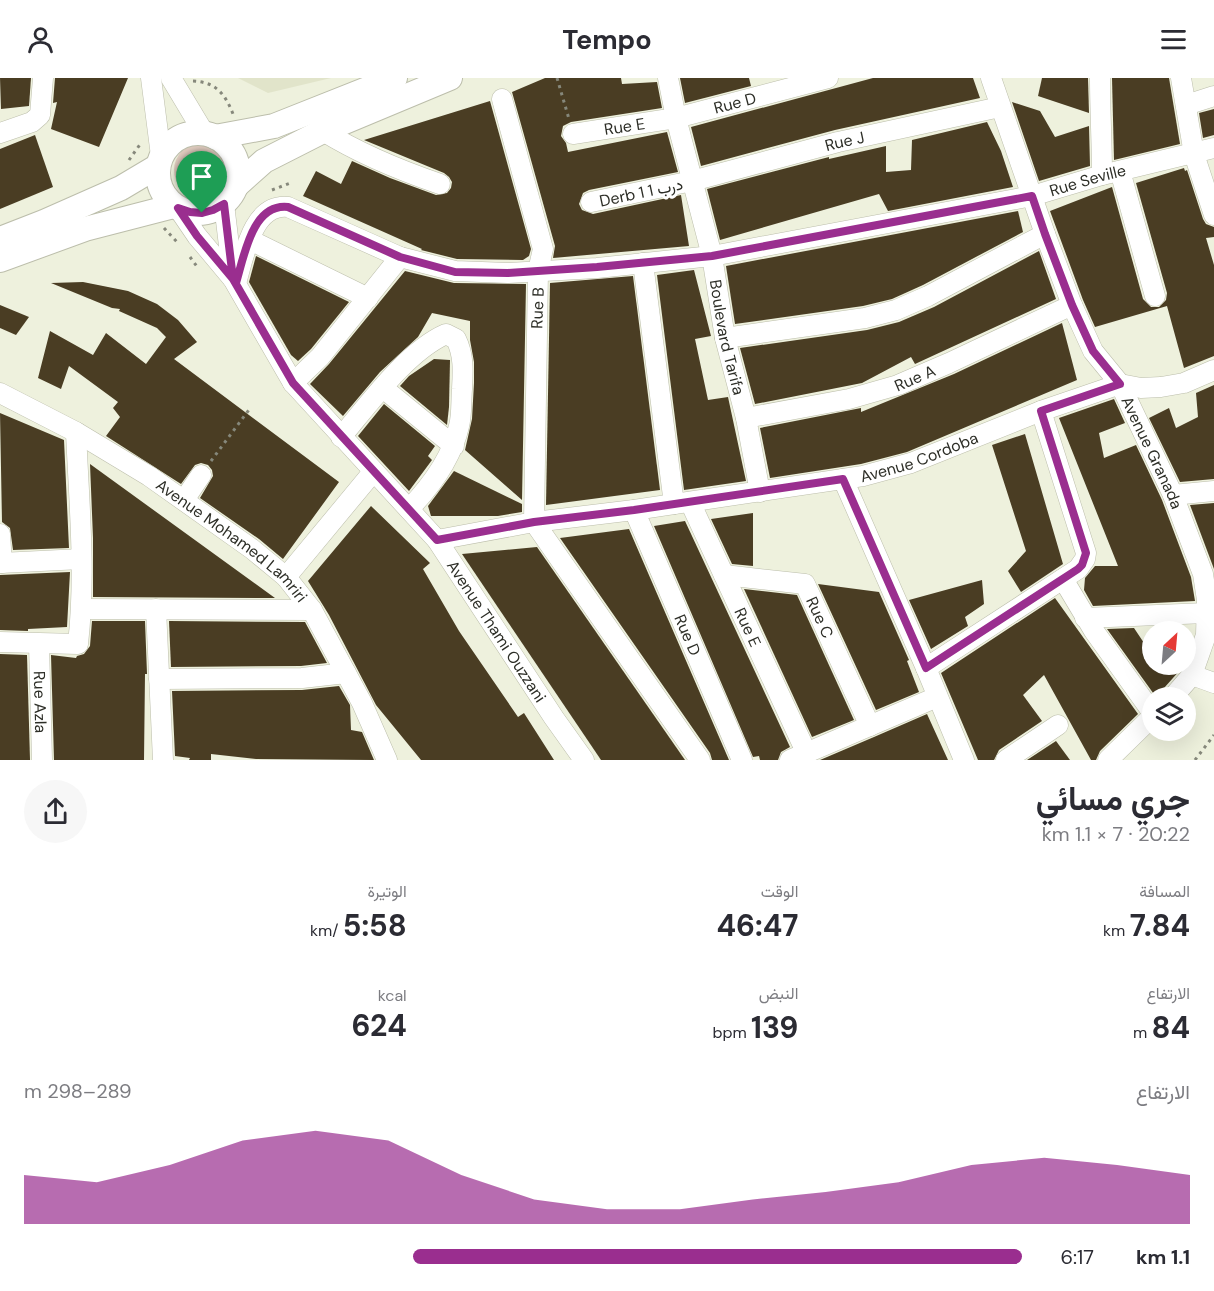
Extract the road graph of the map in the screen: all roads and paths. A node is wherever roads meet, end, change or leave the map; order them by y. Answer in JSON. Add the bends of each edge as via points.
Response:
{"nodes":[{"id":1,"x":43,"y":78,"type":"edge"},
{"id":2,"x":151,"y":78,"type":"edge"},
{"id":3,"x":171,"y":78,"type":"edge"},
{"id":4,"x":395,"y":78,"type":"edge"},
{"id":5,"x":450,"y":78,"type":"edge"},
{"id":6,"x":557,"y":78,"type":"edge"},
{"id":7,"x":668,"y":78,"type":"edge"},
{"id":8,"x":823,"y":78,"type":"edge"},
{"id":9,"x":991,"y":78,"type":"edge"},
{"id":10,"x":1100,"y":78,"type":"edge"},
{"id":11,"x":1181,"y":78,"type":"edge"},
{"id":12,"x":1214,"y":96,"type":"edge"},
{"id":13,"x":502,"y":99,"type":"dead end"},
{"id":14,"x":1186,"y":105,"type":"junction"},
{"id":15,"x":1000,"y":107,"type":"junction"},
{"id":16,"x":676,"y":118,"type":"junction"},
{"id":17,"x":323,"y":131,"type":"junction"},
{"id":18,"x":0,"y":133,"type":"edge"},
{"id":19,"x":573,"y":134,"type":"joint"},
{"id":20,"x":210,"y":135,"type":"junction"},
{"id":21,"x":1214,"y":148,"type":"edge"},
{"id":22,"x":1194,"y":153,"type":"junction"},
{"id":23,"x":160,"y":161,"type":"junction"},
{"id":24,"x":1111,"y":173,"type":"junction"},
{"id":25,"x":692,"y":182,"type":"junction"},
{"id":26,"x":440,"y":184,"type":"dead end"},
{"id":27,"x":230,"y":195,"type":"junction"},
{"id":28,"x":1032,"y":196,"type":"junction"},
{"id":29,"x":591,"y":202,"type":"dead end"},
{"id":30,"x":176,"y":207,"type":"junction"},
{"id":31,"x":1214,"y":216,"type":"edge"},
{"id":32,"x":1045,"y":234,"type":"junction"},
{"id":33,"x":0,"y":239,"type":"edge"},
{"id":34,"x":250,"y":240,"type":"junction"},
{"id":35,"x":712,"y":256,"type":"junction"},
{"id":36,"x":400,"y":257,"type":"junction"},
{"id":37,"x":0,"y":260,"type":"edge"},
{"id":38,"x":643,"y":263,"type":"junction"},
{"id":39,"x":538,"y":271,"type":"junction"},
{"id":40,"x":235,"y":281,"type":"junction"},
{"id":41,"x":1155,"y":296,"type":"dead end"},
{"id":42,"x":368,"y":298,"type":"junction"},
{"id":43,"x":1072,"y":305,"type":"junction"},
{"id":44,"x":725,"y":338,"type":"junction"},
{"id":45,"x":1214,"y":370,"type":"edge"},
{"id":46,"x":293,"y":383,"type":"junction"},
{"id":47,"x":1120,"y":384,"type":"junction"},
{"id":48,"x":383,"y":387,"type":"junction"},
{"id":49,"x":0,"y":393,"type":"edge"},
{"id":50,"x":251,"y":406,"type":"dead end"},
{"id":51,"x":1041,"y":411,"type":"junction"},
{"id":52,"x":746,"y":418,"type":"junction"},
{"id":53,"x":76,"y":432,"type":"junction"},
{"id":54,"x":341,"y":437,"type":"junction"},
{"id":55,"x":454,"y":446,"type":"junction"},
{"id":56,"x":373,"y":472,"type":"junction"},
{"id":57,"x":201,"y":475,"type":"joint"},
{"id":58,"x":843,"y":479,"type":"junction"},
{"id":59,"x":1214,"y":491,"type":"edge"},
{"id":60,"x":760,"y":492,"type":"junction"},
{"id":61,"x":1173,"y":495,"type":"junction"},
{"id":62,"x":184,"y":500,"type":"junction"},
{"id":63,"x":682,"y":503,"type":"junction"},
{"id":64,"x":409,"y":509,"type":"junction"},
{"id":65,"x":634,"y":510,"type":"junction"},
{"id":66,"x":534,"y":522,"type":"junction"},
{"id":67,"x":0,"y":534,"type":"edge"},
{"id":68,"x":437,"y":540,"type":"junction"},
{"id":69,"x":81,"y":559,"type":"junction"},
{"id":70,"x":1,"y":563,"type":"edge"},
{"id":71,"x":1070,"y":574,"type":"junction"},
{"id":72,"x":724,"y":575,"type":"junction"},
{"id":73,"x":286,"y":577,"type":"junction"},
{"id":74,"x":82,"y":609,"type":"junction"},
{"id":75,"x":156,"y":609,"type":"junction"},
{"id":76,"x":312,"y":610,"type":"junction"},
{"id":77,"x":1206,"y":613,"type":"junction"},
{"id":78,"x":1085,"y":618,"type":"junction"},
{"id":79,"x":1210,"y":636,"type":"edge"},
{"id":80,"x":0,"y":642,"type":"edge"},
{"id":81,"x":39,"y":644,"type":"junction"},
{"id":82,"x":1196,"y":666,"type":"edge"},
{"id":83,"x":926,"y":668,"type":"junction"},
{"id":84,"x":346,"y":673,"type":"junction"},
{"id":85,"x":1192,"y":675,"type":"joint"},
{"id":86,"x":159,"y":679,"type":"junction"},
{"id":87,"x":1214,"y":683,"type":"edge"},
{"id":88,"x":1182,"y":687,"type":"edge"},
{"id":89,"x":937,"y":697,"type":"junction"},
{"id":90,"x":1142,"y":698,"type":"edge"},
{"id":91,"x":1058,"y":725,"type":"dead end"},
{"id":92,"x":870,"y":726,"type":"junction"},
{"id":93,"x":1142,"y":727,"type":"edge"},
{"id":94,"x":1214,"y":735,"type":"edge"},
{"id":95,"x":798,"y":757,"type":"edge"},
{"id":96,"x":576,"y":758,"type":"edge"},
{"id":97,"x":42,"y":760,"type":"edge"},
{"id":98,"x":163,"y":760,"type":"edge"},
{"id":99,"x":387,"y":760,"type":"edge"},
{"id":100,"x":700,"y":760,"type":"edge"},
{"id":101,"x":742,"y":760,"type":"edge"},
{"id":102,"x":964,"y":760,"type":"edge"},
{"id":103,"x":1006,"y":760,"type":"edge"},
{"id":104,"x":1108,"y":760,"type":"edge"},
{"id":105,"x":1195,"y":760,"type":"edge"}],
"edges":[{"from":1,"to":18,"type":"street","via":[[40,115],[32,122]]},
{"from":2,"to":23,"type":"street"},
{"from":3,"to":20,"type":"street"},
{"from":4,"to":20,"type":"main road","via":[[274,126]]},
{"from":5,"to":17,"type":"main road"},
{"from":6,"to":19,"type":"path"},
{"from":7,"to":16,"type":"street","name":"Boulevard Tarifa"},
{"from":8,"to":16,"type":"street","name":"Rue D"},
{"from":9,"to":15,"type":"street","name":"Avenue Granada"},
{"from":10,"to":24,"type":"street","via":[[1100,125]]},
{"from":11,"to":14,"type":"street"},
{"from":12,"to":14,"type":"street"},
{"from":13,"to":39,"type":"street","name":"Rue B","via":[[543,249]]},
{"from":14,"to":22,"type":"street"},
{"from":15,"to":25,"type":"street","name":"Rue J","via":[[838,142]]},
{"from":15,"to":28,"type":"street","name":"Avenue Granada"},
{"from":16,"to":19,"type":"street","name":"Rue E"},
{"from":16,"to":25,"type":"street","name":"Boulevard Tarifa"},
{"from":17,"to":26,"type":"street","via":[[401,171]]},
{"from":17,"to":27,"type":"main road","via":[[264,161]]},
{"from":20,"to":23,"type":"main road","via":[[191,133],[179,137]]},
{"from":20,"to":27,"type":"main road","via":[[225,143],[237,163],[238,174]]},
{"from":21,"to":22,"type":"street","name":"Rue Seville"},
{"from":22,"to":24,"type":"street","name":"Rue Seville"},
{"from":22,"to":31,"type":"street"},
{"from":23,"to":30,"type":"main road","via":[[158,180],[163,193]]},
{"from":23,"to":33,"type":"main road","via":[[104,196]]},
{"from":24,"to":28,"type":"street","name":"Rue Seville"},
{"from":24,"to":41,"type":"street"},
{"from":25,"to":29,"type":"street","name":"Derb 1 درب 1"},
{"from":25,"to":35,"type":"street","name":"Boulevard Tarifa"},
{"from":27,"to":30,"type":"main road","via":[[213,210],[202,213]]},
{"from":27,"to":40,"type":"street","name":"Avenue Thami Ouzzani"},
{"from":28,"to":32,"type":"street","name":"Avenue Granada"},
{"from":28,"to":35,"type":"street","name":"Rue Seville"},
{"from":30,"to":37,"type":"main road","via":[[85,229]]},
{"from":30,"to":40,"type":"street","name":"Avenue Thami Ouzzani"},
{"from":32,"to":43,"type":"street","name":"Avenue Granada"},
{"from":32,"to":44,"type":"street","via":[[896,310]]},
{"from":34,"to":36,"type":"street","name":"Rue Seville","via":[[263,214],[280,206]]},
{"from":34,"to":40,"type":"street","name":"Rue Seville"},
{"from":34,"to":42,"type":"street"},
{"from":35,"to":38,"type":"street","name":"Rue Seville"},
{"from":35,"to":44,"type":"street","name":"Boulevard Tarifa"},
{"from":36,"to":39,"type":"street","name":"Rue Seville","via":[[455,272]]},
{"from":36,"to":42,"type":"street"},
{"from":38,"to":39,"type":"street","name":"Rue Seville"},
{"from":38,"to":63,"type":"street","name":"Rue E"},
{"from":39,"to":66,"type":"street","name":"Rue B"},
{"from":40,"to":46,"type":"street","name":"Avenue Thami Ouzzani"},
{"from":42,"to":46,"type":"street","via":[[320,357]]},
{"from":43,"to":47,"type":"street","name":"Avenue Granada","via":[[1093,351]]},
{"from":43,"to":52,"type":"street","name":"Rue A","via":[[898,385],[849,399]]},
{"from":44,"to":52,"type":"street","name":"Boulevard Tarifa"},
{"from":45,"to":47,"type":"street","name":"Avenue Cordoba","via":[[1184,383],[1161,387]]},
{"from":46,"to":54,"type":"street","name":"Avenue Thami Ouzzani"},
{"from":47,"to":51,"type":"street","name":"Avenue Cordoba"},
{"from":47,"to":61,"type":"street","name":"Avenue Granada"},
{"from":48,"to":54,"type":"street"},
{"from":48,"to":55,"type":"street"},
{"from":48,"to":55,"type":"street","via":[[432,341],[446,334],[452,336],[459,345],[463,367],[460,424]]},
{"from":49,"to":53,"type":"street","name":"Avenue Mohamed Lamriri"},
{"from":50,"to":57,"type":"path"},
{"from":51,"to":58,"type":"street","name":"Avenue Cordoba","via":[[912,463]]},
{"from":51,"to":71,"type":"street","via":[[1086,553],[1082,565]]},
{"from":52,"to":60,"type":"street","name":"Boulevard Tarifa"},
{"from":53,"to":62,"type":"street","name":"Avenue Mohamed Lamriri"},
{"from":53,"to":69,"type":"street"},
{"from":54,"to":56,"type":"street","name":"Avenue Thami Ouzzani"},
{"from":55,"to":64,"type":"street","via":[[437,475]]},
{"from":56,"to":64,"type":"street","name":"Avenue Thami Ouzzani"},
{"from":56,"to":73,"type":"street"},
{"from":57,"to":62,"type":"street"},
{"from":58,"to":60,"type":"street","name":"Avenue Cordoba"},
{"from":58,"to":83,"type":"street"},
{"from":59,"to":61,"type":"street"},
{"from":60,"to":63,"type":"street","name":"Avenue Cordoba"},
{"from":61,"to":77,"type":"street","name":"Avenue Granada","via":[[1203,574]]},
{"from":62,"to":73,"type":"street","name":"Avenue Mohamed Lamriri"},
{"from":63,"to":65,"type":"street","name":"Avenue Cordoba"},
{"from":63,"to":72,"type":"street","name":"Rue E"},
{"from":64,"to":68,"type":"street","name":"Avenue Thami Ouzzani"},
{"from":65,"to":66,"type":"street","name":"Avenue Cordoba"},
{"from":65,"to":101,"type":"street","name":"Rue D"},
{"from":66,"to":68,"type":"street","name":"Avenue Cordoba"},
{"from":66,"to":100,"type":"street"},
{"from":67,"to":70,"type":"street"},
{"from":68,"to":96,"type":"street","name":"Avenue Thami Ouzzani"},
{"from":69,"to":70,"type":"street"},
{"from":69,"to":74,"type":"street"},
{"from":71,"to":78,"type":"street"},
{"from":71,"to":83,"type":"street"},
{"from":72,"to":92,"type":"street","name":"Rue C","via":[[806,584]]},
{"from":72,"to":95,"type":"street","name":"Rue E"},
{"from":73,"to":76,"type":"street","name":"Avenue Mohamed Lamriri"},
{"from":74,"to":75,"type":"street"},
{"from":74,"to":81,"type":"street","via":[[78,644]]},
{"from":75,"to":76,"type":"street"},
{"from":75,"to":86,"type":"street"},
{"from":76,"to":84,"type":"street","name":"Avenue Mohamed Lamriri"},
{"from":77,"to":78,"type":"street"},
{"from":77,"to":79,"type":"street","name":"Avenue Granada"},
{"from":78,"to":90,"type":"street"},
{"from":79,"to":82,"type":"street","name":"Avenue Granada"},
{"from":80,"to":81,"type":"street"},
{"from":81,"to":97,"type":"street","name":"Rue Azla"},
{"from":83,"to":89,"type":"street"},
{"from":84,"to":86,"type":"street","via":[[302,678]]},
{"from":84,"to":99,"type":"street","name":"Avenue Mohamed Lamriri"},
{"from":85,"to":87,"type":"street"},
{"from":85,"to":88,"type":"street","name":"Avenue Granada"},
{"from":86,"to":98,"type":"street"},
{"from":89,"to":92,"type":"street"},
{"from":89,"to":102,"type":"street"},
{"from":91,"to":103,"type":"street"},
{"from":92,"to":95,"type":"street"},
{"from":93,"to":104,"type":"street"},
{"from":94,"to":105,"type":"path"}]}
